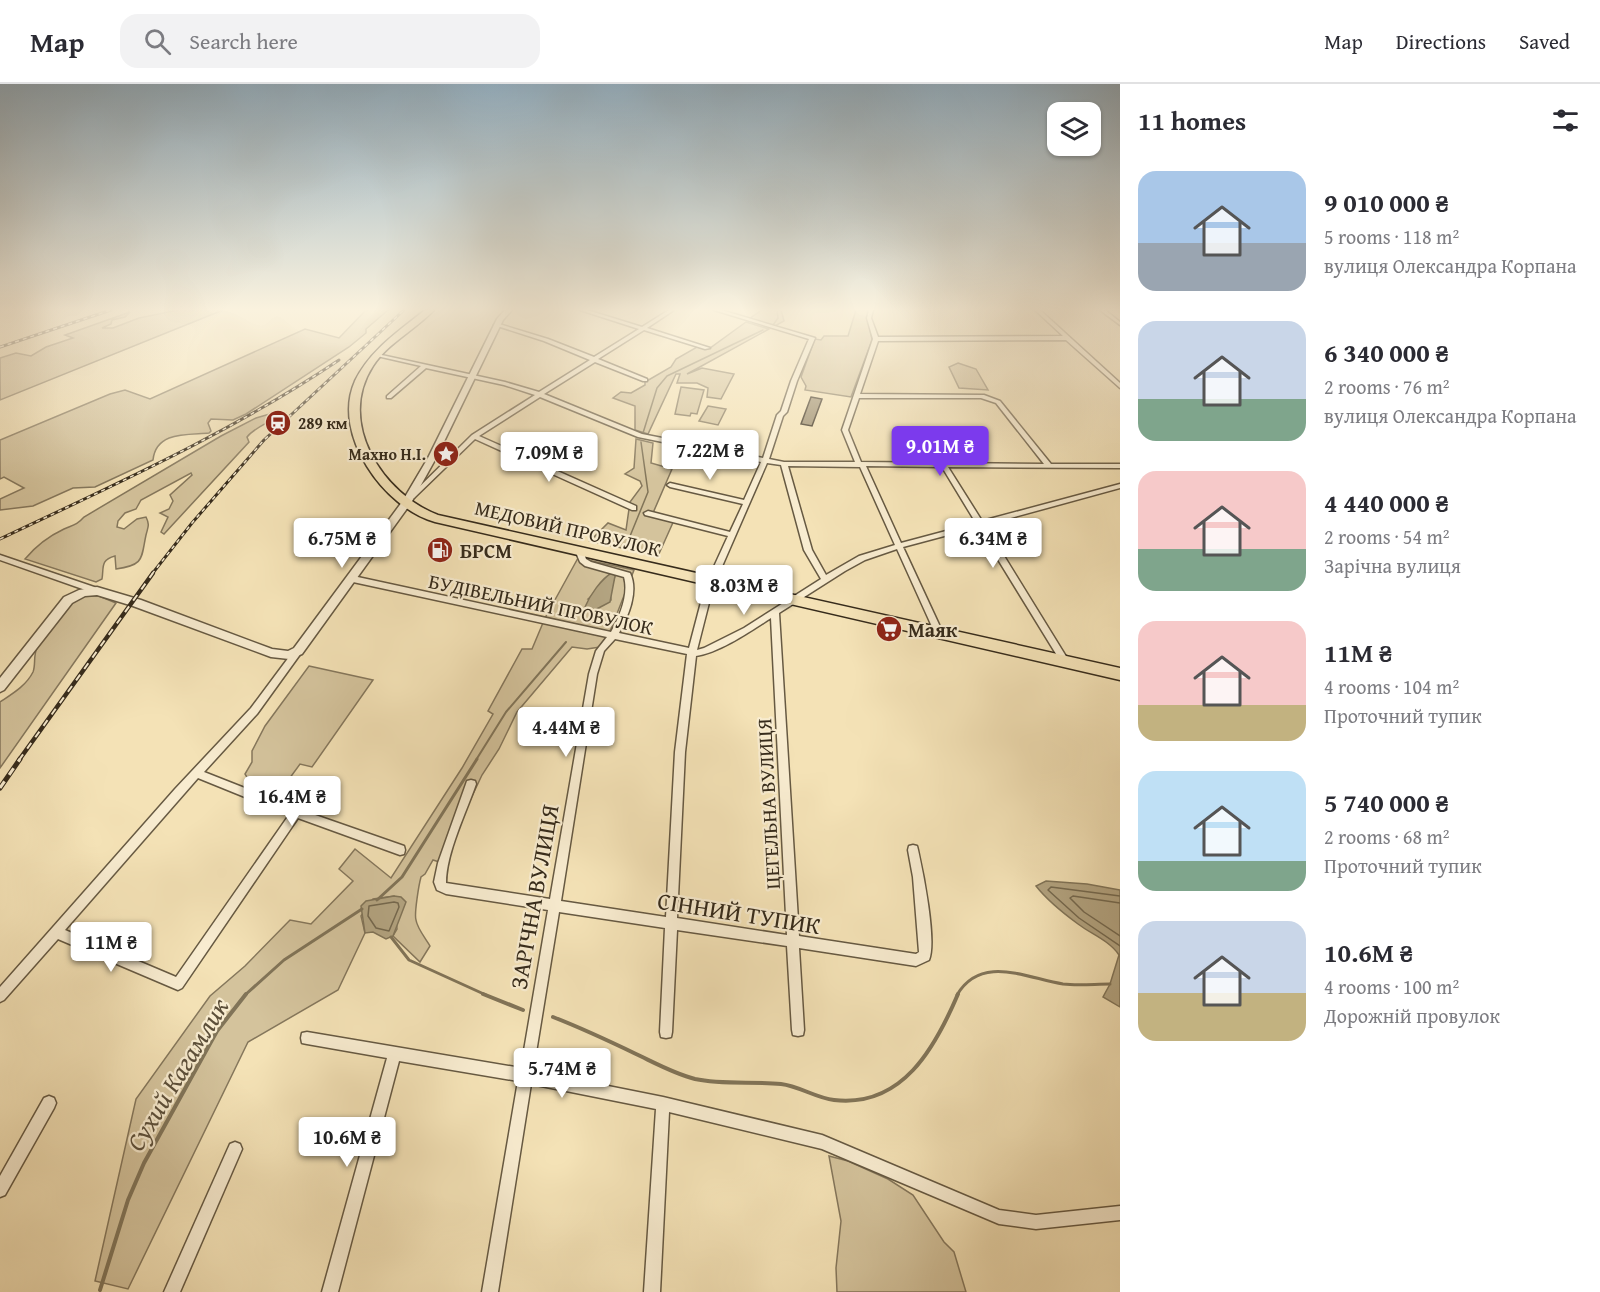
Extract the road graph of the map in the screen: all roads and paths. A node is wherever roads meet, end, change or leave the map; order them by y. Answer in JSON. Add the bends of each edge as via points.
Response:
{"nodes":[{"id":1,"x":370,"y":366,"type":"edge"},
{"id":2,"x":425,"y":366,"type":"edge"},
{"id":3,"x":427,"y":366,"type":"edge"},
{"id":4,"x":478,"y":366,"type":"edge"},
{"id":5,"x":582,"y":366,"type":"edge"},
{"id":6,"x":612,"y":366,"type":"edge"},
{"id":7,"x":800,"y":366,"type":"edge"},
{"id":8,"x":867,"y":366,"type":"edge"},
{"id":9,"x":1099,"y":366,"type":"edge"},
{"id":10,"x":474,"y":376,"type":"junction"},
{"id":11,"x":645,"y":380,"type":"dead end"},
{"id":12,"x":1120,"y":385,"type":"edge"},
{"id":13,"x":539,"y":394,"type":"junction"},
{"id":14,"x":857,"y":396,"type":"junction"},
{"id":15,"x":389,"y":397,"type":"dead end"},
{"id":16,"x":474,"y":436,"type":"junction"},
{"id":17,"x":765,"y":460,"type":"junction"},
{"id":18,"x":784,"y":464,"type":"junction"},
{"id":19,"x":861,"y":465,"type":"junction"},
{"id":20,"x":944,"y":465,"type":"junction"},
{"id":21,"x":1049,"y":466,"type":"junction"},
{"id":22,"x":1120,"y":466,"type":"edge"},
{"id":23,"x":670,"y":485,"type":"dead end"},
{"id":24,"x":1120,"y":486,"type":"edge"},
{"id":25,"x":745,"y":502,"type":"junction"},
{"id":26,"x":406,"y":503,"type":"junction"},
{"id":27,"x":634,"y":508,"type":"dead end"},
{"id":28,"x":648,"y":513,"type":"dead end"},
{"id":29,"x":980,"y":524,"type":"junction"},
{"id":30,"x":732,"y":535,"type":"junction"},
{"id":31,"x":898,"y":546,"type":"junction"},
{"id":32,"x":579,"y":550,"type":"junction"},
{"id":33,"x":0,"y":557,"type":"edge"},
{"id":34,"x":716,"y":571,"type":"dead end"},
{"id":35,"x":353,"y":579,"type":"junction"},
{"id":36,"x":825,"y":580,"type":"junction"},
{"id":37,"x":709,"y":587,"type":"dead end"},
{"id":38,"x":97,"y":591,"type":"junction"},
{"id":39,"x":796,"y":599,"type":"junction"},
{"id":40,"x":775,"y":612,"type":"junction"},
{"id":41,"x":938,"y":631,"type":"junction"},
{"id":42,"x":613,"y":636,"type":"junction"},
{"id":43,"x":298,"y":651,"type":"junction"},
{"id":44,"x":692,"y":652,"type":"junction"},
{"id":45,"x":1064,"y":660,"type":"junction"},
{"id":46,"x":1120,"y":674,"type":"edge"},
{"id":47,"x":0,"y":687,"type":"edge"},
{"id":48,"x":196,"y":773,"type":"junction"},
{"id":49,"x":471,"y":784,"type":"dead end"},
{"id":50,"x":296,"y":813,"type":"junction"},
{"id":51,"x":400,"y":850,"type":"dead end"},
{"id":52,"x":913,"y":850,"type":"dead end"},
{"id":53,"x":555,"y":906,"type":"junction"},
{"id":54,"x":673,"y":924,"type":"junction"},
{"id":55,"x":56,"y":932,"type":"junction"},
{"id":56,"x":794,"y":943,"type":"junction"},
{"id":57,"x":0,"y":996,"type":"edge"},
{"id":58,"x":798,"y":1030,"type":"dead end"},
{"id":59,"x":666,"y":1032,"type":"dead end"},
{"id":60,"x":307,"y":1038,"type":"dead end"},
{"id":61,"x":395,"y":1053,"type":"junction"},
{"id":62,"x":526,"y":1076,"type":"junction"},
{"id":63,"x":48,"y":1103,"type":"dead end"},
{"id":64,"x":663,"y":1104,"type":"junction"},
{"id":65,"x":235,"y":1149,"type":"dead end"},
{"id":66,"x":0,"y":1190,"type":"edge"},
{"id":67,"x":1120,"y":1213,"type":"edge"},
{"id":68,"x":172,"y":1292,"type":"edge"},
{"id":69,"x":330,"y":1292,"type":"edge"},
{"id":70,"x":490,"y":1292,"type":"edge"},
{"id":71,"x":652,"y":1292,"type":"edge"}],
"edges":[{"from":1,"to":26,"type":"main road","name":"МЕДОВИЙ ПРОВУЛОК","via":[[353,408],[354,421],[370,460]]},
{"from":2,"to":15,"type":"street"},
{"from":3,"to":10,"type":"street"},
{"from":4,"to":10,"type":"street"},
{"from":5,"to":13,"type":"street"},
{"from":6,"to":11,"type":"street"},
{"from":7,"to":17,"type":"street"},
{"from":8,"to":14,"type":"street"},
{"from":9,"to":12,"type":"street"},
{"from":10,"to":13,"type":"street"},
{"from":10,"to":26,"type":"street"},
{"from":13,"to":16,"type":"street"},
{"from":13,"to":17,"type":"street","via":[[640,436]]},
{"from":14,"to":19,"type":"street","via":[[845,430]]},
{"from":14,"to":21,"type":"street","via":[[992,398]]},
{"from":16,"to":26,"type":"street"},
{"from":16,"to":27,"type":"street"},
{"from":17,"to":18,"type":"street"},
{"from":17,"to":25,"type":"street"},
{"from":18,"to":19,"type":"street"},
{"from":18,"to":36,"type":"street","via":[[808,550]]},
{"from":19,"to":20,"type":"street"},
{"from":19,"to":31,"type":"street"},
{"from":20,"to":21,"type":"street"},
{"from":20,"to":29,"type":"street"},
{"from":21,"to":22,"type":"street"},
{"from":23,"to":25,"type":"street"},
{"from":24,"to":29,"type":"street","name":"БУДІВЕЛЬНИЙ ПРОВУЛОК"},
{"from":25,"to":30,"type":"street"},
{"from":26,"to":32,"type":"main road","name":"МЕДОВИЙ ПРОВУЛОК","via":[[435,518]]},
{"from":26,"to":35,"type":"street"},
{"from":28,"to":30,"type":"street"},
{"from":29,"to":31,"type":"street","name":"БУДІВЕЛЬНИЙ ПРОВУЛОК"},
{"from":29,"to":45,"type":"street"},
{"from":30,"to":34,"type":"street"},
{"from":31,"to":36,"type":"street","name":"БУДІВЕЛЬНИЙ ПРОВУЛОК","via":[[862,558]]},
{"from":31,"to":41,"type":"street"},
{"from":32,"to":39,"type":"main road","name":"МЕДОВИЙ ПРОВУЛОК"},
{"from":32,"to":42,"type":"street","name":"ЗАРІЧНА ВУЛИЦЯ","via":[[588,564],[618,571],[631,581]]},
{"from":33,"to":38,"type":"street"},
{"from":35,"to":42,"type":"street","name":"БУДІВЕЛЬНИЙ ПРОВУЛОК"},
{"from":35,"to":43,"type":"street"},
{"from":36,"to":39,"type":"street","name":"БУДІВЕЛЬНИЙ ПРОВУЛОК"},
{"from":37,"to":44,"type":"street"},
{"from":38,"to":43,"type":"street","via":[[271,653],[289,655]]},
{"from":38,"to":47,"type":"street","via":[[68,600]]},
{"from":39,"to":40,"type":"street","name":"БУДІВЕЛЬНИЙ ПРОВУЛОК"},
{"from":39,"to":41,"type":"main road","name":"МЕДОВИЙ ПРОВУЛОК"},
{"from":40,"to":44,"type":"street","name":"БУДІВЕЛЬНИЙ ПРОВУЛОК","via":[[706,651]]},
{"from":40,"to":56,"type":"street","name":"ЦЕГЕЛЬНА ВУЛИЦЯ"},
{"from":41,"to":45,"type":"main road","name":"МЕДОВИЙ ПРОВУЛОК"},
{"from":42,"to":44,"type":"street","name":"БУДІВЕЛЬНИЙ ПРОВУЛОК"},
{"from":42,"to":53,"type":"street","name":"ЗАРІЧНА ВУЛИЦЯ","via":[[599,654],[593,674]]},
{"from":43,"to":48,"type":"street","via":[[254,711]]},
{"from":44,"to":54,"type":"street","via":[[680,752]]},
{"from":45,"to":46,"type":"main road","name":"МЕДОВИЙ ПРОВУЛОК"},
{"from":48,"to":50,"type":"street"},
{"from":48,"to":55,"type":"street"},
{"from":49,"to":53,"type":"street","name":"СІННИЙ ТУПИК","via":[[443,866],[441,886]]},
{"from":50,"to":51,"type":"street"},
{"from":50,"to":55,"type":"street","via":[[178,984]]},
{"from":52,"to":56,"type":"street","name":"СІННИЙ ТУПИК","via":[[925,956],[916,960]]},
{"from":53,"to":54,"type":"street","name":"СІННИЙ ТУПИК"},
{"from":53,"to":62,"type":"street","name":"ЗАРІЧНА ВУЛИЦЯ"},
{"from":54,"to":56,"type":"street","name":"СІННИЙ ТУПИК"},
{"from":54,"to":59,"type":"street"},
{"from":55,"to":57,"type":"street"},
{"from":56,"to":58,"type":"street","name":"ЦЕГЕЛЬНА ВУЛИЦЯ"},
{"from":60,"to":61,"type":"street"},
{"from":61,"to":62,"type":"street"},
{"from":61,"to":69,"type":"street"},
{"from":62,"to":64,"type":"street"},
{"from":62,"to":70,"type":"street","name":"ЗАРІЧНА ВУЛИЦЯ"},
{"from":63,"to":66,"type":"street"},
{"from":64,"to":67,"type":"street","via":[[822,1142],[999,1216],[1036,1222]]},
{"from":64,"to":71,"type":"street"},
{"from":65,"to":68,"type":"street"}]}
